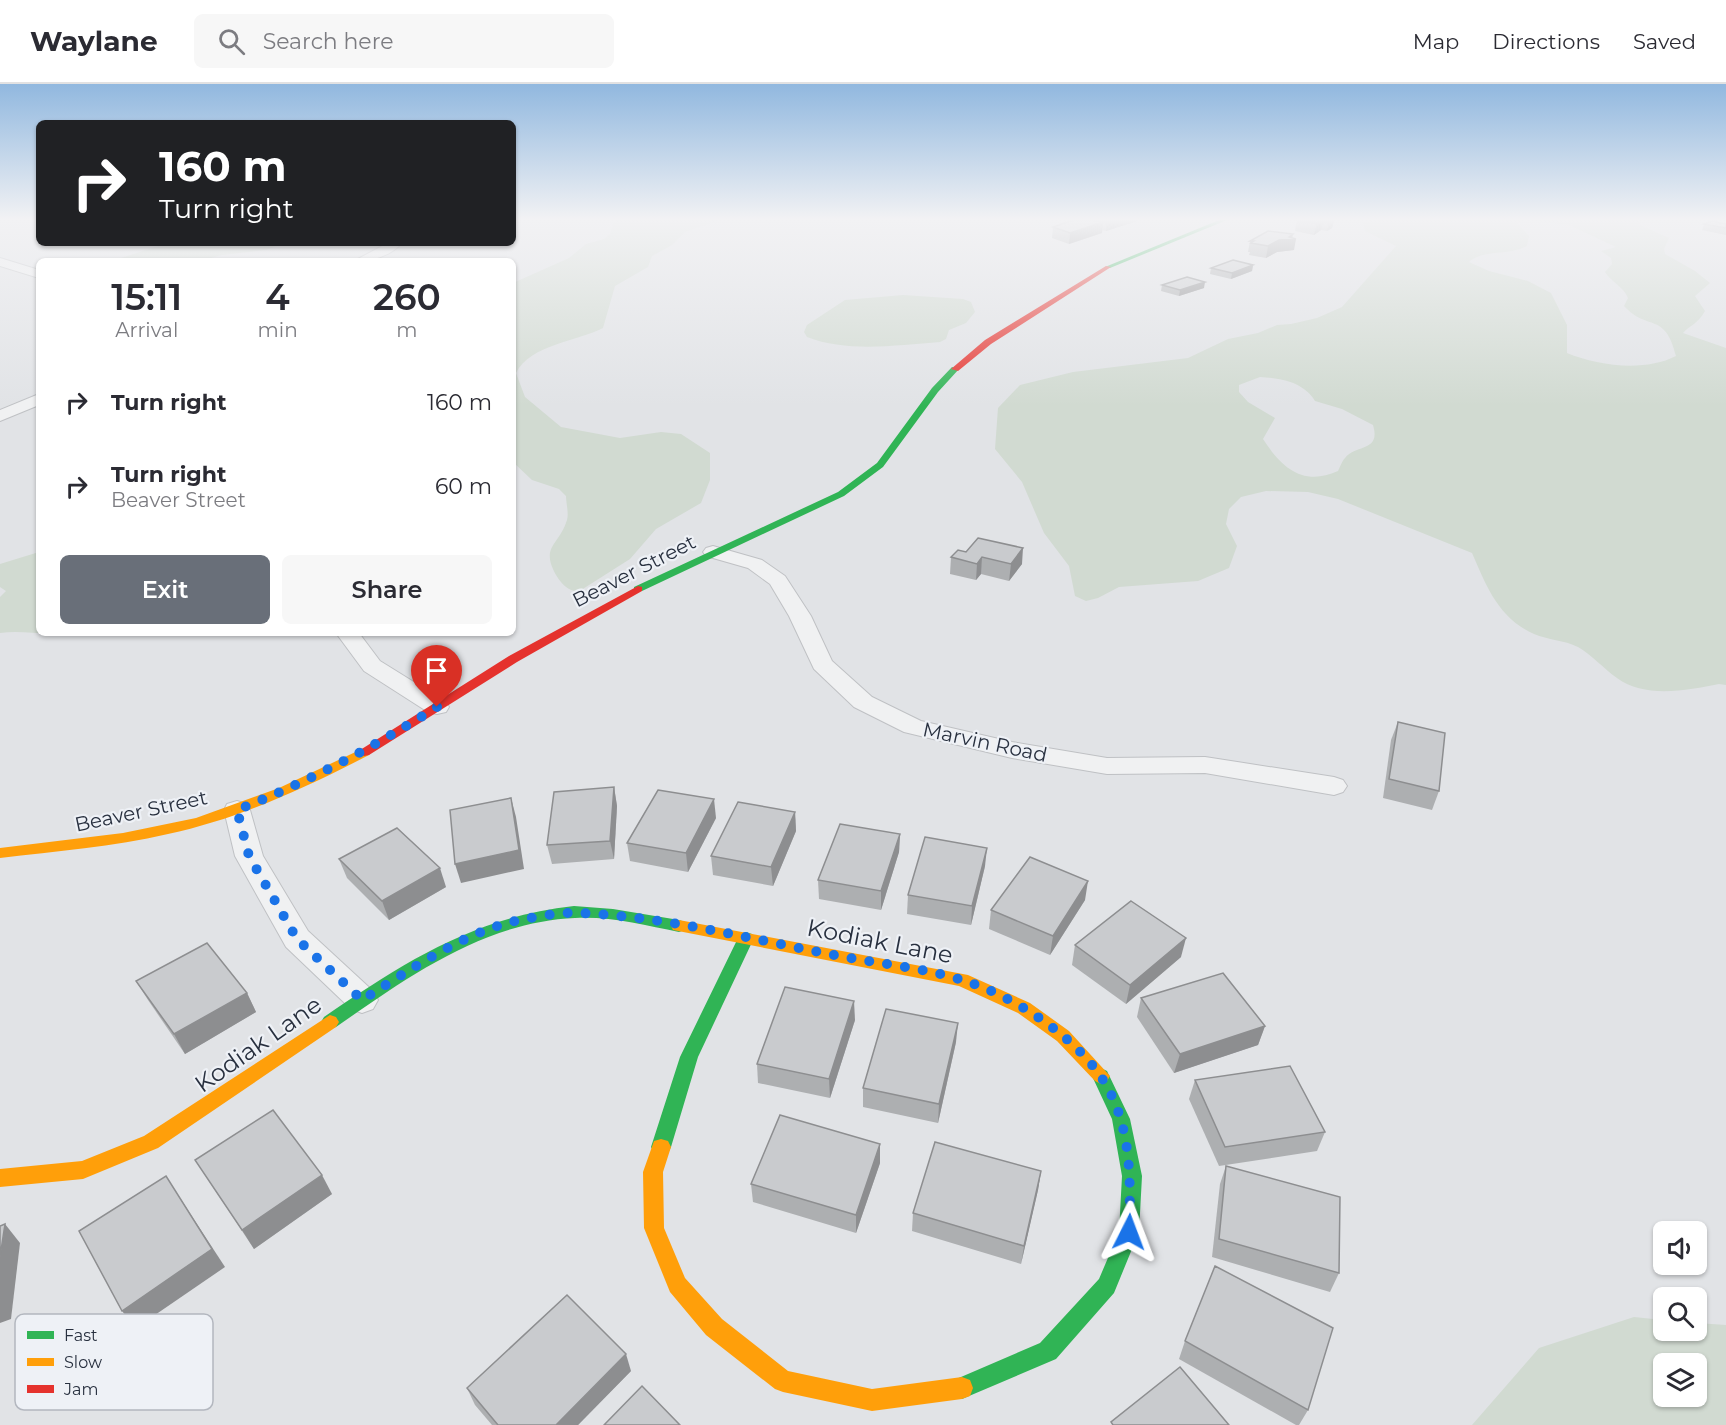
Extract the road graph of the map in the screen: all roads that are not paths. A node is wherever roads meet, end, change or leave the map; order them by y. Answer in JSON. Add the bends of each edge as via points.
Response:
{"nodes":[{"id":1,"x":1085,"y":281,"type":"edge"},
{"id":2,"x":36,"y":400,"type":"edge"},
{"id":3,"x":0,"y":416,"type":"edge"},
{"id":4,"x":712,"y":552,"type":"junction"},
{"id":5,"x":349,"y":636,"type":"edge"},
{"id":6,"x":437,"y":707,"type":"junction"},
{"id":7,"x":1334,"y":786,"type":"dead end"},
{"id":8,"x":237,"y":810,"type":"junction"},
{"id":9,"x":0,"y":853,"type":"edge"},
{"id":10,"x":746,"y":938,"type":"junction"},
{"id":11,"x":362,"y":1000,"type":"junction"},
{"id":12,"x":0,"y":1178,"type":"edge"}],
"edges":[{"from":1,"to":4,"type":"street","name":"Beaver Street","via":[[962,362],[911,420],[880,465],[865,478],[814,508]]},
{"from":2,"to":3,"type":"street"},
{"from":4,"to":6,"type":"street","name":"Beaver Street","via":[[572,624]]},
{"from":4,"to":7,"type":"street","name":"Marvin Road","via":[[755,564],[778,580],[822,664],[863,702],[913,727],[1012,750],[1107,766],[1205,765]]},
{"from":5,"to":6,"type":"street","via":[[372,666]]},
{"from":6,"to":8,"type":"street","name":"Beaver Street","via":[[334,768]]},
{"from":8,"to":9,"type":"street","name":"Beaver Street","via":[[143,835]]},
{"from":8,"to":11,"type":"street","via":[[249,856],[297,939]]},
{"from":10,"to":10,"type":"street","name":"Kodiak Lane","via":[[962,980],[1024,1008],[1063,1036],[1100,1074],[1121,1119],[1132,1176],[1129,1232],[1107,1287],[1048,1351],[964,1388],[872,1400],[783,1381],[714,1327],[677,1285],[654,1228],[653,1172],[689,1057]]},
{"from":10,"to":11,"type":"street","name":"Kodiak Lane","via":[[575,912],[523,920],[430,957]]},
{"from":11,"to":12,"type":"street","name":"Kodiak Lane","via":[[151,1142],[83,1170]]}]}
